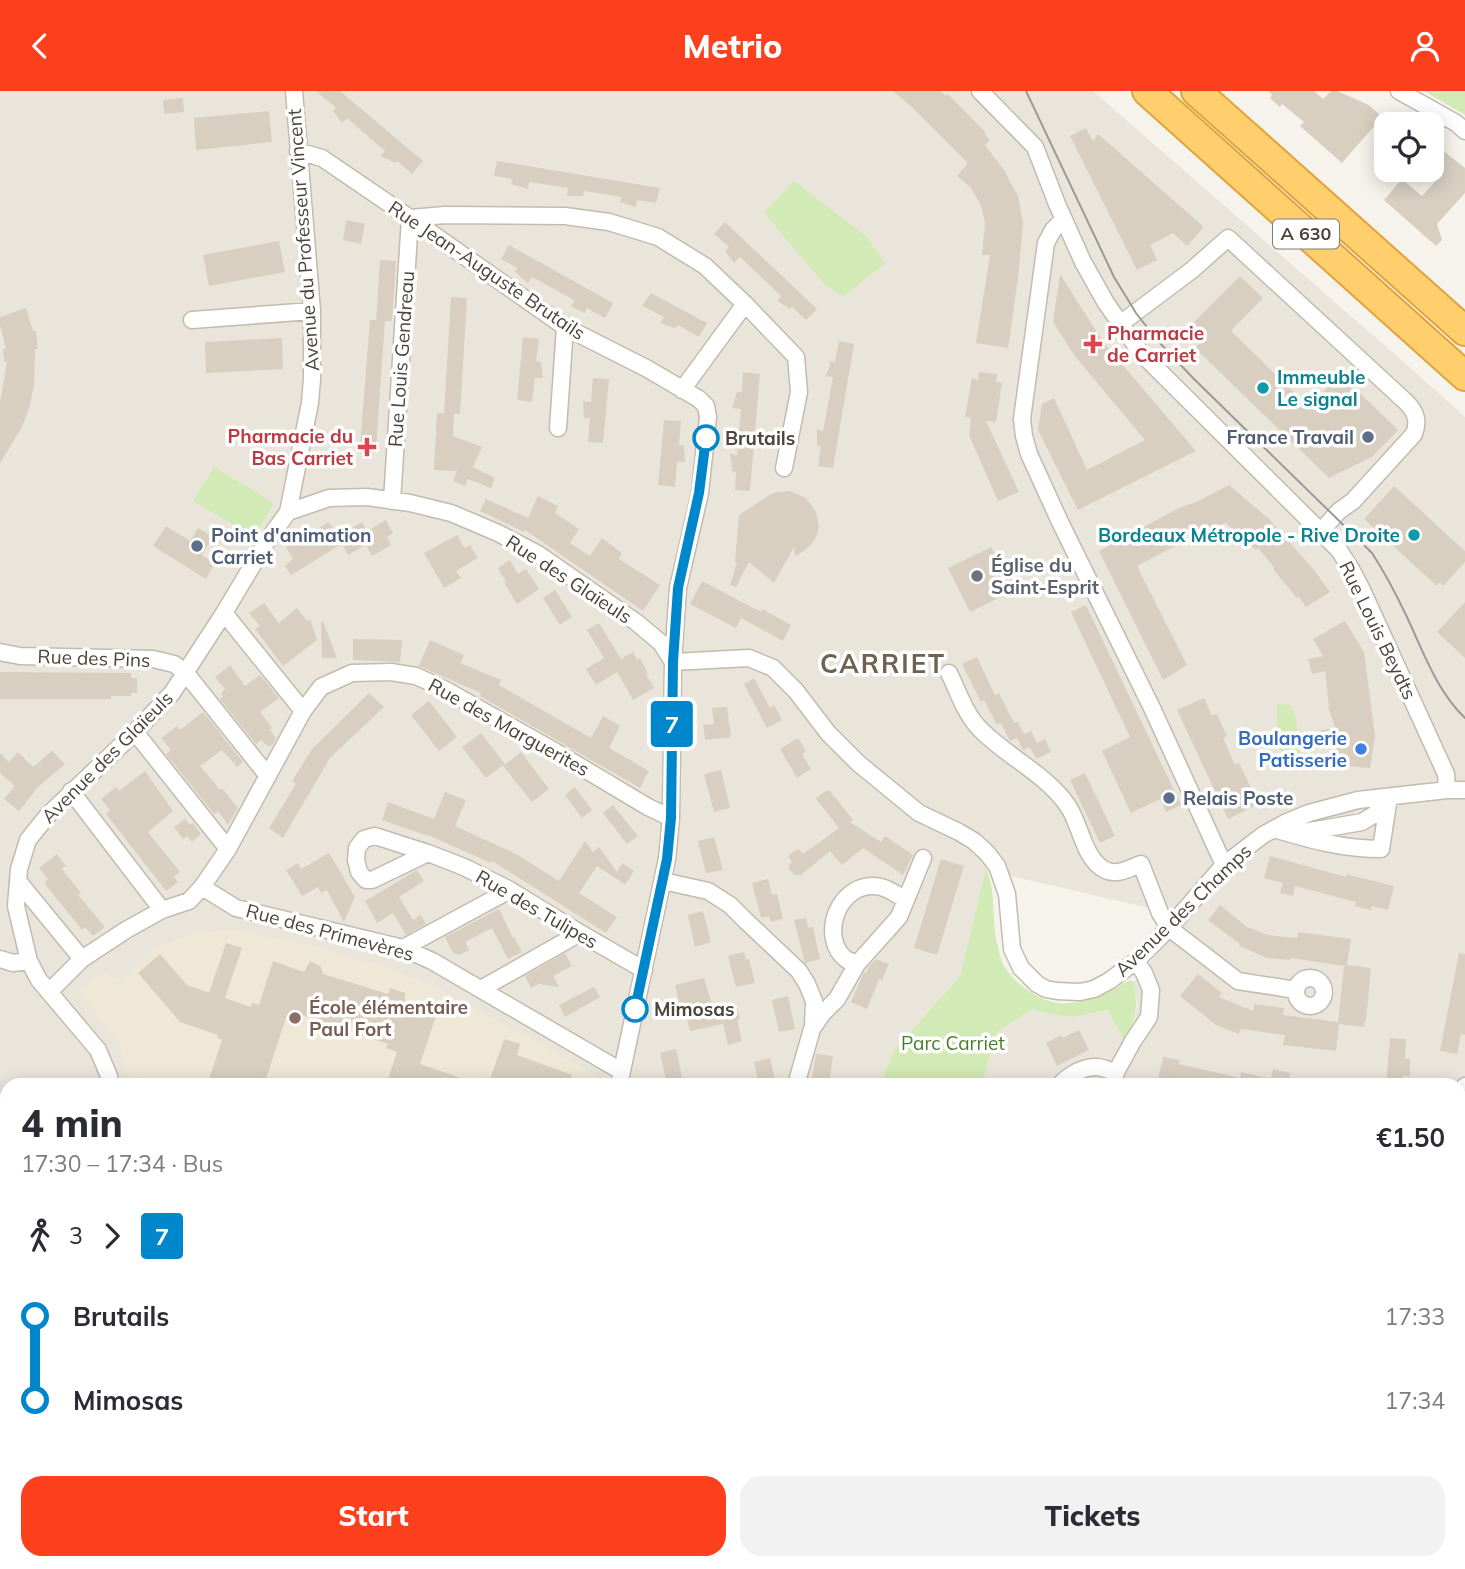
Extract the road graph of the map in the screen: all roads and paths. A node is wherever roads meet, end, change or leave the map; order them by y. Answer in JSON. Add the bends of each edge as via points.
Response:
{"nodes":[{"id":1,"x":294,"y":91,"type":"edge"},
{"id":2,"x":981,"y":91,"type":"edge"},
{"id":3,"x":1147,"y":91,"type":"edge"},
{"id":4,"x":1196,"y":91,"type":"edge"},
{"id":5,"x":1399,"y":91,"type":"edge"},
{"id":6,"x":1465,"y":131,"type":"edge"},
{"id":7,"x":298,"y":151,"type":"junction"},
{"id":8,"x":411,"y":218,"type":"junction"},
{"id":9,"x":1063,"y":219,"type":"junction"},
{"id":10,"x":746,"y":304,"type":"junction"},
{"id":11,"x":312,"y":311,"type":"junction"},
{"id":12,"x":192,"y":320,"type":"dead end"},
{"id":13,"x":1120,"y":324,"type":"junction"},
{"id":14,"x":565,"y":327,"type":"junction"},
{"id":15,"x":1465,"y":331,"type":"edge"},
{"id":16,"x":1465,"y":376,"type":"edge"},
{"id":17,"x":682,"y":390,"type":"junction"},
{"id":18,"x":558,"y":428,"type":"dead end"},
{"id":19,"x":784,"y":468,"type":"dead end"},
{"id":20,"x":392,"y":501,"type":"junction"},
{"id":21,"x":288,"y":512,"type":"junction"},
{"id":22,"x":1321,"y":531,"type":"junction"},
{"id":23,"x":224,"y":613,"type":"junction"},
{"id":24,"x":0,"y":652,"type":"edge"},
{"id":25,"x":673,"y":662,"type":"junction"},
{"id":26,"x":185,"y":672,"type":"junction"},
{"id":27,"x":949,"y":673,"type":"dead end"},
{"id":28,"x":303,"y":711,"type":"junction"},
{"id":29,"x":135,"y":732,"type":"junction"},
{"id":30,"x":268,"y":776,"type":"junction"},
{"id":31,"x":1447,"y":790,"type":"junction"},
{"id":32,"x":1465,"y":790,"type":"edge"},
{"id":33,"x":71,"y":791,"type":"junction"},
{"id":34,"x":1389,"y":797,"type":"junction"},
{"id":35,"x":671,"y":818,"type":"junction"},
{"id":36,"x":1274,"y":829,"type":"junction"},
{"id":37,"x":228,"y":849,"type":"junction"},
{"id":38,"x":428,"y":853,"type":"dead end"},
{"id":39,"x":923,"y":858,"type":"dead end"},
{"id":40,"x":1224,"y":865,"type":"junction"},
{"id":41,"x":18,"y":881,"type":"junction"},
{"id":42,"x":663,"y":881,"type":"junction"},
{"id":43,"x":202,"y":887,"type":"junction"},
{"id":44,"x":510,"y":890,"type":"junction"},
{"id":45,"x":906,"y":900,"type":"junction"},
{"id":46,"x":162,"y":910,"type":"junction"},
{"id":47,"x":1169,"y":929,"type":"junction"},
{"id":48,"x":580,"y":933,"type":"junction"},
{"id":49,"x":403,"y":948,"type":"junction"},
{"id":50,"x":0,"y":959,"type":"edge"},
{"id":51,"x":82,"y":959,"type":"junction"},
{"id":52,"x":29,"y":961,"type":"junction"},
{"id":53,"x":1136,"y":961,"type":"junction"},
{"id":54,"x":857,"y":964,"type":"junction"},
{"id":55,"x":644,"y":970,"type":"junction"},
{"id":56,"x":481,"y":989,"type":"junction"},
{"id":57,"x":1296,"y":990,"type":"dead end"},
{"id":58,"x":49,"y":992,"type":"junction"},
{"id":59,"x":812,"y":1029,"type":"junction"},
{"id":60,"x":109,"y":1078,"type":"edge"},
{"id":61,"x":620,"y":1078,"type":"edge"},
{"id":62,"x":798,"y":1078,"type":"edge"},
{"id":63,"x":1067,"y":1078,"type":"edge"},
{"id":64,"x":1113,"y":1078,"type":"edge"},
{"id":65,"x":1114,"y":1078,"type":"edge"}],
"edges":[{"from":1,"to":7,"type":"street","name":"Avenue du Professeur Vincent"},
{"from":2,"to":9,"type":"street","name":"Rue Louis Beydts","via":[[1035,147]]},
{"from":3,"to":16,"type":"highway","number":"A 630"},
{"from":4,"to":15,"type":"highway","number":"A 630"},
{"from":5,"to":6,"type":"street"},
{"from":7,"to":8,"type":"street","name":"Rue Jean-Auguste Brutails","via":[[322,158]]},
{"from":7,"to":11,"type":"street","name":"Avenue du Professeur Vincent"},
{"from":8,"to":10,"type":"street","via":[[565,216],[608,222],[658,237],[705,266]]},
{"from":8,"to":14,"type":"street","name":"Rue Jean-Auguste Brutails"},
{"from":8,"to":20,"type":"street","name":"Rue Louis Gendreau"},
{"from":9,"to":13,"type":"street","name":"Rue Louis Beydts"},
{"from":9,"to":40,"type":"street","via":[[1046,243],[1022,419],[1024,436],[1060,522]]},
{"from":10,"to":17,"type":"street"},
{"from":10,"to":19,"type":"street","via":[[796,357],[799,392]]},
{"from":11,"to":12,"type":"street"},
{"from":11,"to":21,"type":"street","name":"Avenue du Professeur Vincent","via":[[310,403]]},
{"from":13,"to":22,"type":"street","name":"Rue Louis Beydts","via":[[1141,353]]},
{"from":13,"to":22,"type":"street","via":[[1228,238],[1413,409],[1414,434]]},
{"from":14,"to":17,"type":"street","name":"Rue Jean-Auguste Brutails"},
{"from":14,"to":18,"type":"street"},
{"from":17,"to":25,"type":"street","name":"Rue Jean-Auguste Brutails","via":[[706,406],[708,417],[699,493],[678,588]]},
{"from":20,"to":21,"type":"street","name":"Rue des Glaïeuls","via":[[329,498]]},
{"from":20,"to":25,"type":"street","name":"Rue des Glaïeuls","via":[[450,513],[538,554],[636,622],[661,643]]},
{"from":21,"to":23,"type":"street","name":"Avenue des Glaïeuls"},
{"from":22,"to":31,"type":"street","name":"Rue Louis Beydts","via":[[1339,550],[1362,590],[1446,774]]},
{"from":23,"to":26,"type":"street","name":"Avenue des Glaïeuls"},
{"from":23,"to":28,"type":"street"},
{"from":24,"to":26,"type":"street","name":"Rue des Pins","via":[[153,659]]},
{"from":25,"to":35,"type":"street","name":"Rue Jean-Auguste Brutails"},
{"from":25,"to":53,"type":"street","name":"Avenue des Champs","via":[[749,658],[773,668],[858,763],[919,813],[981,847],[997,866],[1007,894],[1012,949],[1021,968],[1037,984],[1057,991],[1094,989]]},
{"from":26,"to":29,"type":"street","name":"Avenue des Glaïeuls"},
{"from":26,"to":30,"type":"street"},
{"from":27,"to":47,"type":"street","via":[[979,728],[1059,794],[1089,855],[1105,870],[1120,872],[1141,864]]},
{"from":28,"to":30,"type":"street","name":"Rue des Marguerites"},
{"from":28,"to":35,"type":"street","name":"Rue des Marguerites","via":[[321,687],[352,673],[415,676]]},
{"from":29,"to":33,"type":"street","name":"Avenue des Glaïeuls"},
{"from":29,"to":37,"type":"street"},
{"from":30,"to":37,"type":"street","name":"Rue des Marguerites"},
{"from":31,"to":32,"type":"street"},
{"from":31,"to":34,"type":"street"},
{"from":33,"to":41,"type":"street","name":"Avenue des Glaïeuls","via":[[28,841]]},
{"from":33,"to":46,"type":"street"},
{"from":34,"to":36,"type":"street","via":[[1375,814],[1355,824],[1304,832]]},
{"from":34,"to":36,"type":"street","via":[[1381,849],[1326,845]]},
{"from":35,"to":42,"type":"street","name":"Rue Jean-Auguste Brutails"},
{"from":36,"to":40,"type":"street","name":"Avenue des Champs"},
{"from":37,"to":43,"type":"street","name":"Rue des Marguerites"},
{"from":38,"to":44,"type":"street","name":"Rue des Tulipes"},
{"from":39,"to":45,"type":"street"},
{"from":40,"to":47,"type":"street","name":"Avenue des Champs"},
{"from":41,"to":51,"type":"street"},
{"from":41,"to":52,"type":"street","name":"Avenue des Glaïeuls","via":[[16,906]]},
{"from":42,"to":55,"type":"street","name":"Rue Jean-Auguste Brutails"},
{"from":42,"to":59,"type":"street","via":[[708,891],[730,905],[799,971],[814,1001]]},
{"from":43,"to":46,"type":"street","via":[[189,901]]},
{"from":43,"to":49,"type":"street","name":"Rue des Primevères","via":[[236,908]]},
{"from":44,"to":48,"type":"street","name":"Rue des Tulipes"},
{"from":44,"to":49,"type":"street"},
{"from":45,"to":54,"type":"street","via":[[893,925]]},
{"from":45,"to":54,"type":"street","via":[[880,887],[857,890],[844,899],[833,934],[839,951]]},
{"from":46,"to":51,"type":"street"},
{"from":47,"to":53,"type":"street","name":"Avenue des Champs"},
{"from":47,"to":57,"type":"street","via":[[1238,981]]},
{"from":48,"to":55,"type":"street","name":"Rue des Tulipes"},
{"from":48,"to":56,"type":"street"},
{"from":49,"to":56,"type":"street","name":"Rue des Primevères"},
{"from":50,"to":52,"type":"street"},
{"from":51,"to":58,"type":"street"},
{"from":52,"to":58,"type":"street","name":"Avenue des Glaïeuls"},
{"from":53,"to":65,"type":"street","via":[[1151,990],[1149,1017]]},
{"from":54,"to":59,"type":"street"},
{"from":55,"to":61,"type":"street","name":"Rue Jean-Auguste Brutails"},
{"from":56,"to":61,"type":"street","name":"Rue des Primevères"},
{"from":58,"to":60,"type":"street","name":"Avenue des Glaïeuls","via":[[98,1050]]},
{"from":59,"to":62,"type":"street"},
{"from":63,"to":64,"type":"street","via":[[1084,1068],[1098,1067]]}]}
